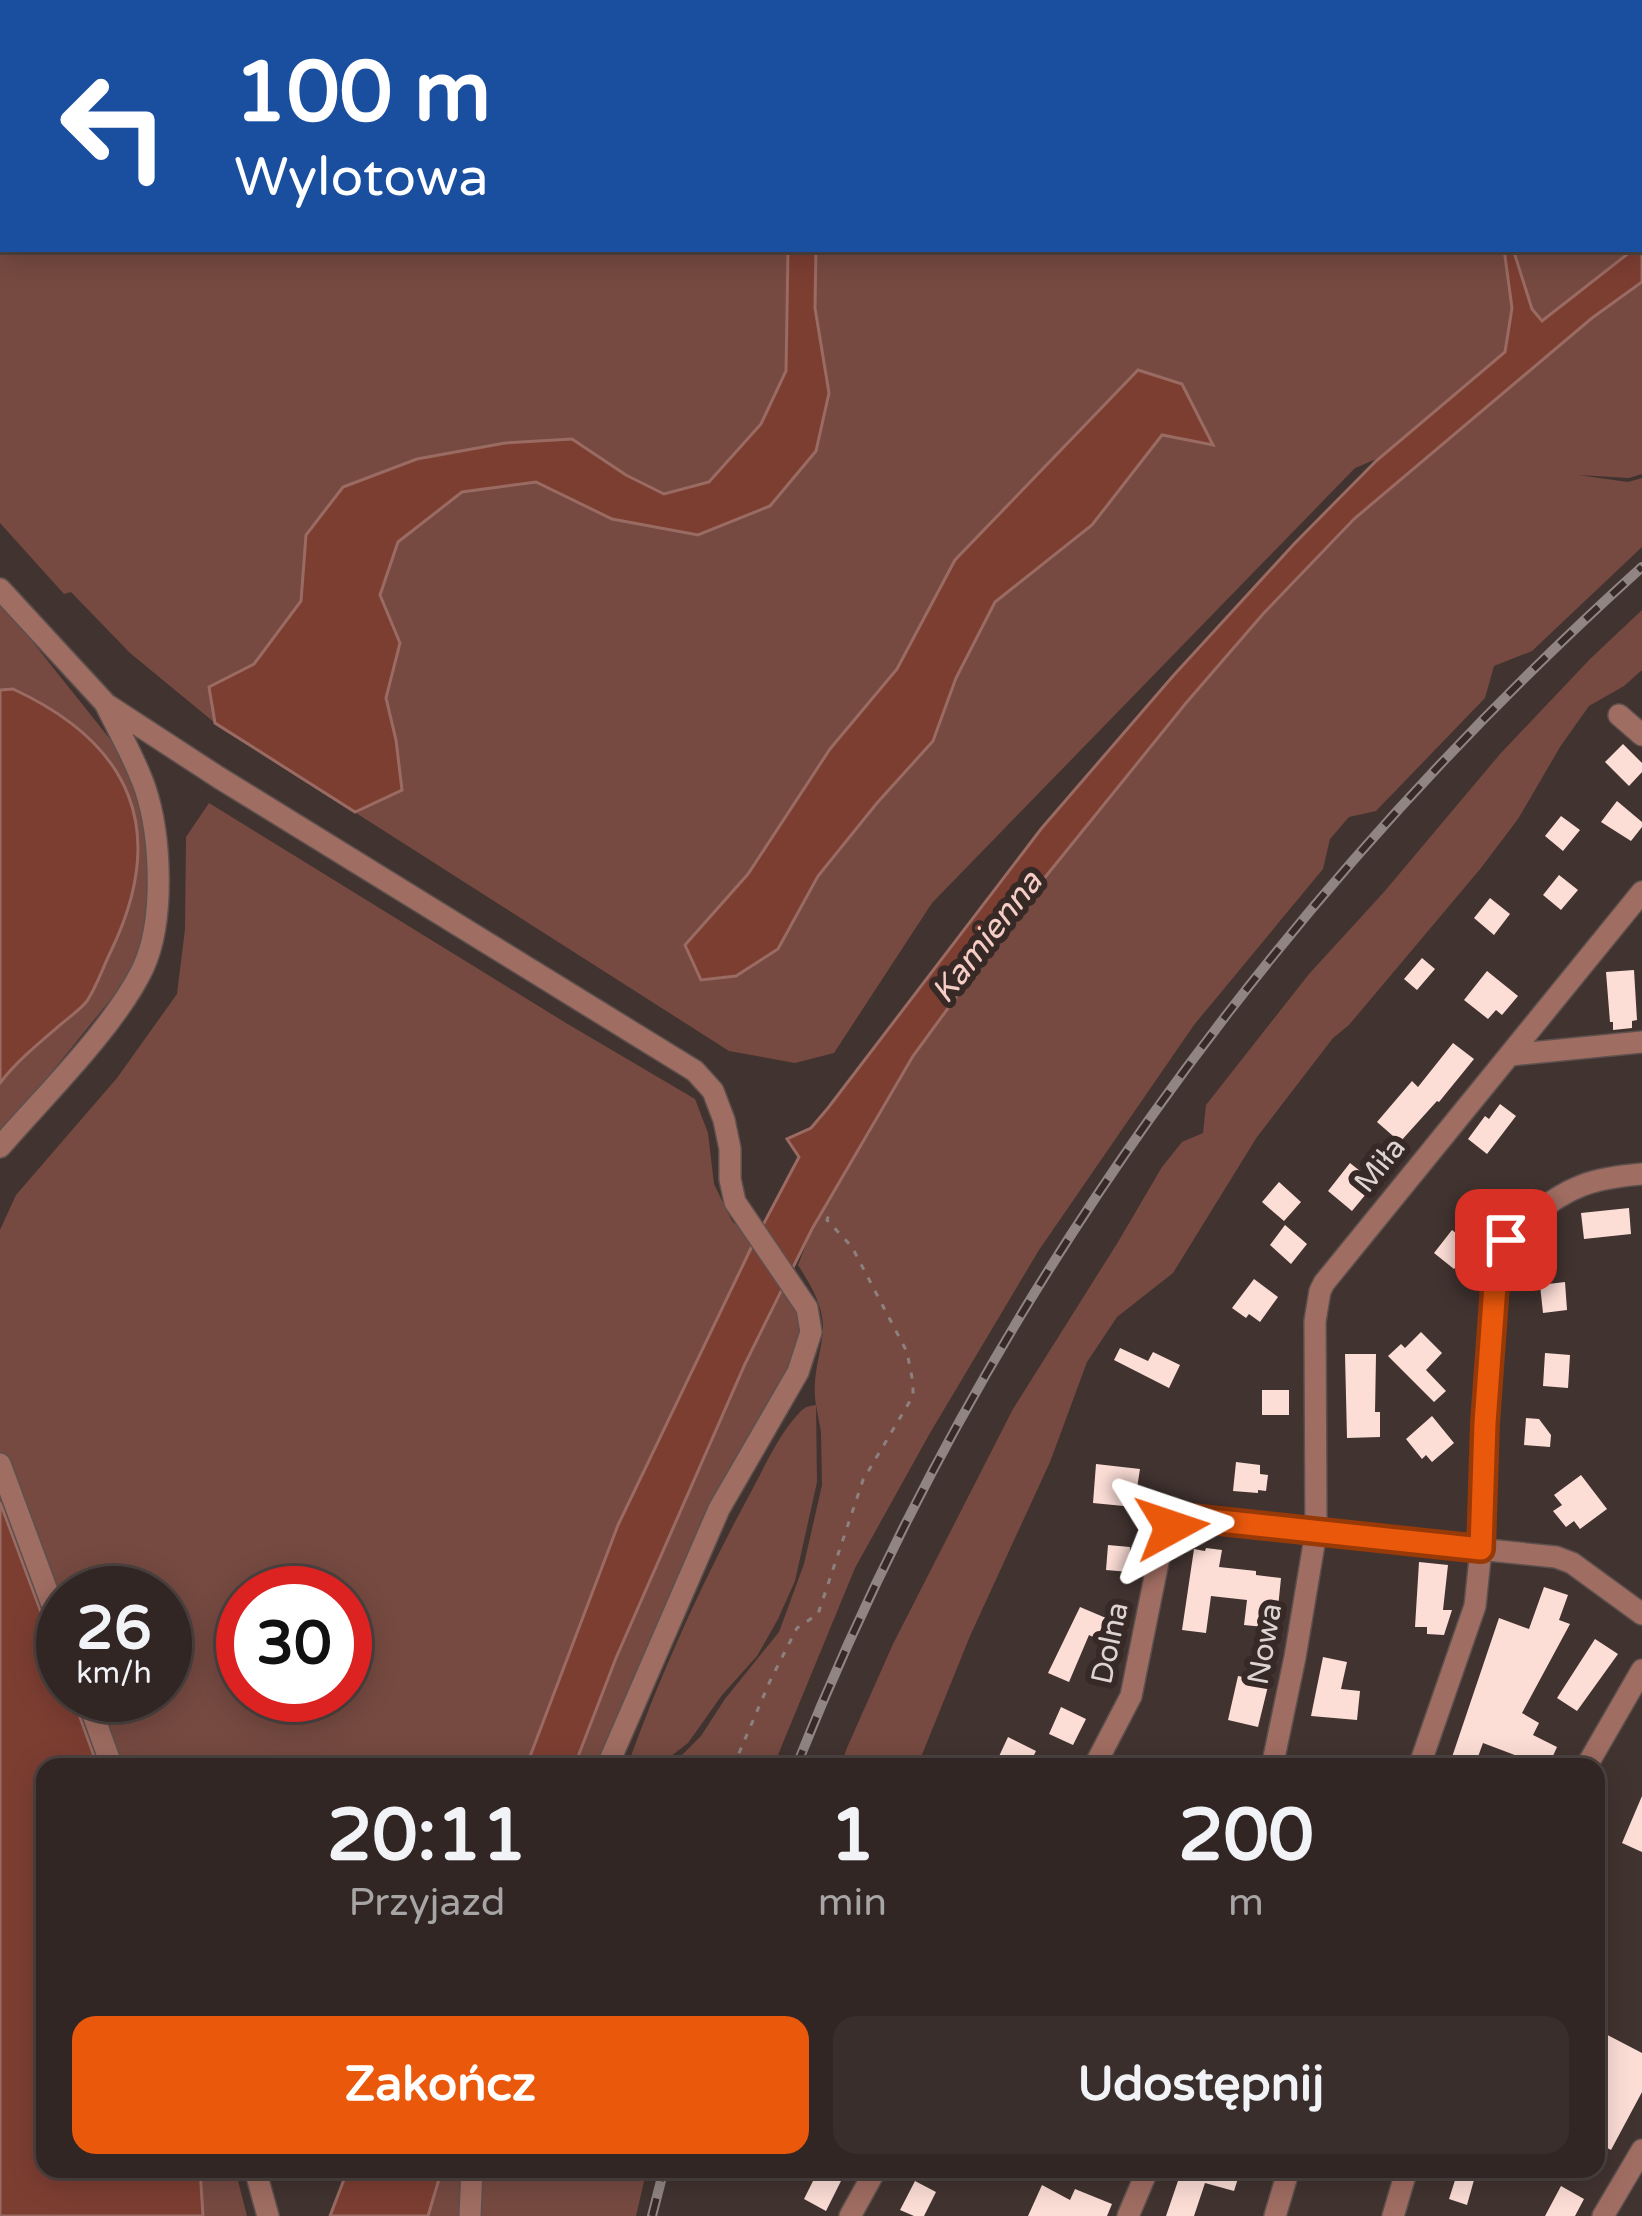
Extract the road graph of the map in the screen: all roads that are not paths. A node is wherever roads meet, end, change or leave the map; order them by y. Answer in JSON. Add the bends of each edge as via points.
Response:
{"nodes":[{"id":1,"x":0,"y":589,"type":"edge"},
{"id":2,"x":106,"y":704,"type":"junction"},
{"id":3,"x":1619,"y":715,"type":"dead end"},
{"id":4,"x":1642,"y":735,"type":"edge"},
{"id":5,"x":166,"y":743,"type":"junction"},
{"id":6,"x":144,"y":784,"type":"junction"},
{"id":7,"x":1642,"y":892,"type":"edge"},
{"id":8,"x":1642,"y":1042,"type":"edge"},
{"id":9,"x":1510,"y":1055,"type":"junction"},
{"id":10,"x":0,"y":1147,"type":"edge"},
{"id":11,"x":1642,"y":1174,"type":"edge"},
{"id":12,"x":0,"y":1464,"type":"edge"},
{"id":13,"x":1316,"y":1532,"type":"junction"},
{"id":14,"x":1481,"y":1549,"type":"junction"},
{"id":15,"x":38,"y":1566,"type":"edge"},
{"id":16,"x":1642,"y":1614,"type":"edge"},
{"id":17,"x":1642,"y":1670,"type":"edge"},
{"id":18,"x":96,"y":1722,"type":"edge"},
{"id":19,"x":109,"y":1758,"type":"edge"},
{"id":20,"x":611,"y":1758,"type":"edge"},
{"id":21,"x":1099,"y":1758,"type":"edge"},
{"id":22,"x":1274,"y":1758,"type":"edge"},
{"id":23,"x":1422,"y":1758,"type":"edge"},
{"id":24,"x":1591,"y":1758,"type":"edge"},
{"id":25,"x":1642,"y":2150,"type":"edge"},
{"id":26,"x":257,"y":2178,"type":"edge"},
{"id":27,"x":472,"y":2178,"type":"edge"},
{"id":28,"x":871,"y":2178,"type":"edge"},
{"id":29,"x":1144,"y":2178,"type":"edge"},
{"id":30,"x":1286,"y":2178,"type":"edge"},
{"id":31,"x":1404,"y":2178,"type":"edge"},
{"id":32,"x":268,"y":2216,"type":"edge"},
{"id":33,"x":470,"y":2216,"type":"edge"},
{"id":34,"x":850,"y":2216,"type":"edge"},
{"id":35,"x":1128,"y":2216,"type":"edge"},
{"id":36,"x":1275,"y":2216,"type":"edge"},
{"id":37,"x":1393,"y":2216,"type":"edge"},
{"id":38,"x":1603,"y":2216,"type":"edge"}],
"edges":[{"from":1,"to":2,"type":"street"},
{"from":2,"to":5,"type":"street"},
{"from":2,"to":6,"type":"street"},
{"from":3,"to":4,"type":"street"},
{"from":5,"to":6,"type":"street"},
{"from":5,"to":20,"type":"street","via":[[695,1071],[713,1091],[735,1202],[807,1308],[811,1332],[798,1372],[719,1509]]},
{"from":6,"to":10,"type":"street","via":[[158,854],[145,965]]},
{"from":7,"to":9,"type":"street","name":"Miła"},
{"from":8,"to":9,"type":"street"},
{"from":9,"to":13,"type":"street","name":"Miła","via":[[1320,1291]]},
{"from":11,"to":14,"type":"street","via":[[1568,1190],[1518,1228],[1499,1254]]},
{"from":12,"to":15,"type":"street"},
{"from":13,"to":14,"type":"street"},
{"from":13,"to":21,"type":"street","name":"Dolna","via":[[1192,1518],[1172,1527],[1131,1696]]},
{"from":13,"to":22,"type":"street","name":"Nowa"},
{"from":14,"to":16,"type":"street","via":[[1572,1563]]},
{"from":14,"to":23,"type":"street","via":[[1475,1606]]},
{"from":17,"to":24,"type":"street"},
{"from":18,"to":19,"type":"street"},
{"from":25,"to":38,"type":"street"},
{"from":26,"to":32,"type":"street"},
{"from":27,"to":33,"type":"street"},
{"from":28,"to":34,"type":"street"},
{"from":29,"to":35,"type":"street"},
{"from":30,"to":36,"type":"street"},
{"from":31,"to":37,"type":"street"}]}
